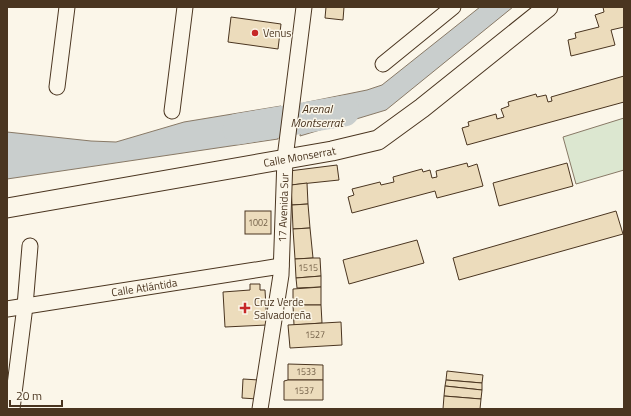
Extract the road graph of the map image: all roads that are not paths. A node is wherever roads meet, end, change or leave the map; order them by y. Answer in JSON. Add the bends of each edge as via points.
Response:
{"nodes":[{"id":1,"x":67,"y":7,"type":"edge"},
{"id":2,"x":186,"y":7,"type":"edge"},
{"id":3,"x":304,"y":7,"type":"edge"},
{"id":4,"x":453,"y":7,"type":"edge"},
{"id":5,"x":548,"y":7,"type":"edge"},
{"id":6,"x":383,"y":64,"type":"dead end"},
{"id":7,"x":57,"y":87,"type":"dead end"},
{"id":8,"x":172,"y":111,"type":"dead end"},
{"id":9,"x":284,"y":158,"type":"junction"},
{"id":10,"x":7,"y":208,"type":"edge"},
{"id":11,"x":30,"y":246,"type":"dead end"},
{"id":12,"x":282,"y":266,"type":"junction"},
{"id":13,"x":25,"y":306,"type":"junction"},
{"id":14,"x":7,"y":310,"type":"edge"},
{"id":15,"x":12,"y":409,"type":"edge"},
{"id":16,"x":260,"y":409,"type":"edge"}],
"edges":[{"from":1,"to":7,"type":"street"},
{"from":2,"to":8,"type":"street"},
{"from":3,"to":9,"type":"street","name":"17 Avenida Sur"},
{"from":4,"to":6,"type":"street"},
{"from":5,"to":9,"type":"street","name":"Calle Monserrat","via":[[413,116],[378,140],[332,151]]},
{"from":9,"to":10,"type":"street","name":"Calle Monserrat"},
{"from":9,"to":12,"type":"street","name":"17 Avenida Sur"},
{"from":11,"to":13,"type":"street"},
{"from":12,"to":13,"type":"street","name":"Calle Atlántida"},
{"from":12,"to":16,"type":"street","name":"17 Avenida Sur"},
{"from":13,"to":14,"type":"street","name":"Calle Atlántida"},
{"from":13,"to":15,"type":"street"}]}
